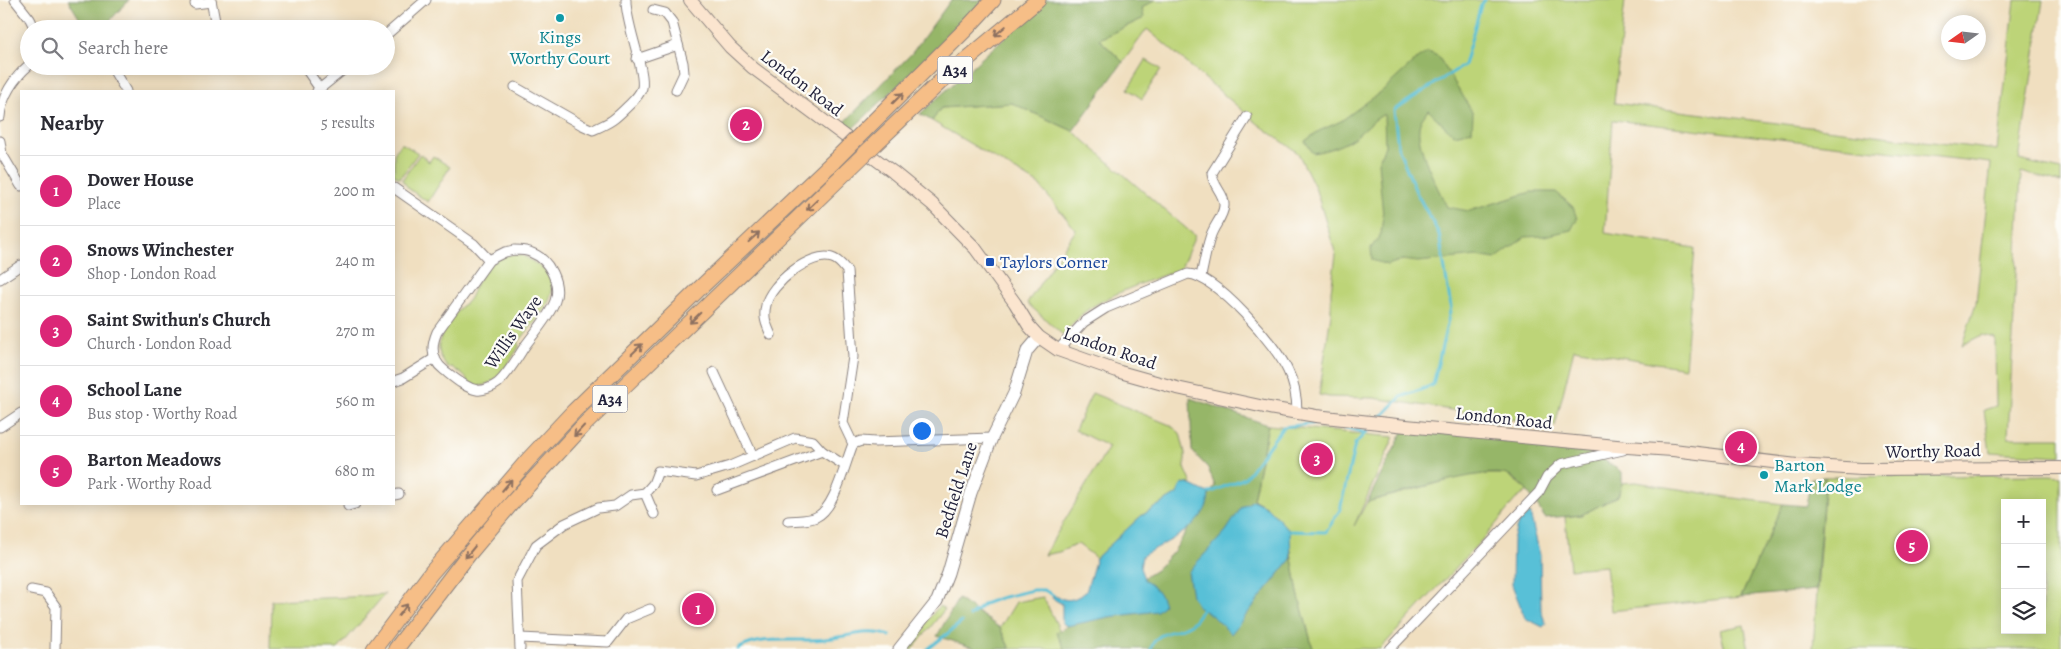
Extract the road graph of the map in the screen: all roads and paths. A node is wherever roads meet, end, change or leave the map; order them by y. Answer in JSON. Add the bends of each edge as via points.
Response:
{"nodes":[{"id":1,"x":16,"y":0,"type":"edge"},
{"id":2,"x":426,"y":0,"type":"edge"},
{"id":3,"x":626,"y":0,"type":"edge"},
{"id":4,"x":993,"y":0,"type":"edge"},
{"id":5,"x":1038,"y":0,"type":"edge"},
{"id":6,"x":211,"y":1,"type":"edge"},
{"id":7,"x":692,"y":1,"type":"edge"},
{"id":8,"x":195,"y":4,"type":"dead end"},
{"id":9,"x":653,"y":10,"type":"dead end"},
{"id":10,"x":31,"y":20,"type":"edge"},
{"id":11,"x":215,"y":20,"type":"edge"},
{"id":12,"x":395,"y":27,"type":"edge"},
{"id":13,"x":678,"y":45,"type":"junction"},
{"id":14,"x":637,"y":59,"type":"junction"},
{"id":15,"x":20,"y":75,"type":"edge"},
{"id":16,"x":117,"y":75,"type":"edge"},
{"id":17,"x":310,"y":75,"type":"edge"},
{"id":18,"x":337,"y":75,"type":"edge"},
{"id":19,"x":515,"y":87,"type":"dead end"},
{"id":20,"x":125,"y":90,"type":"edge"},
{"id":21,"x":319,"y":90,"type":"edge"},
{"id":22,"x":676,"y":90,"type":"dead end"},
{"id":23,"x":2,"y":96,"type":"edge"},
{"id":24,"x":0,"y":117,"type":"edge"},
{"id":25,"x":1247,"y":117,"type":"dead end"},
{"id":26,"x":0,"y":141,"type":"edge"},
{"id":27,"x":20,"y":184,"type":"edge"},
{"id":28,"x":395,"y":189,"type":"edge"},
{"id":29,"x":489,"y":260,"type":"junction"},
{"id":30,"x":20,"y":266,"type":"edge"},
{"id":31,"x":1201,"y":276,"type":"junction"},
{"id":32,"x":0,"y":279,"type":"edge"},
{"id":33,"x":770,"y":335,"type":"dead end"},
{"id":34,"x":1039,"y":337,"type":"junction"},
{"id":35,"x":1058,"y":350,"type":"junction"},
{"id":36,"x":435,"y":358,"type":"junction"},
{"id":37,"x":714,"y":372,"type":"dead end"},
{"id":38,"x":395,"y":380,"type":"edge"},
{"id":39,"x":1297,"y":412,"type":"junction"},
{"id":40,"x":20,"y":414,"type":"edge"},
{"id":41,"x":0,"y":427,"type":"edge"},
{"id":42,"x":992,"y":438,"type":"junction"},
{"id":43,"x":853,"y":444,"type":"junction"},
{"id":44,"x":1628,"y":447,"type":"junction"},
{"id":45,"x":822,"y":451,"type":"junction"},
{"id":46,"x":753,"y":456,"type":"junction"},
{"id":47,"x":844,"y":465,"type":"junction"},
{"id":48,"x":2061,"y":468,"type":"edge"},
{"id":49,"x":717,"y":490,"type":"dead end"},
{"id":50,"x":645,"y":493,"type":"junction"},
{"id":51,"x":654,"y":514,"type":"dead end"},
{"id":52,"x":788,"y":521,"type":"dead end"},
{"id":53,"x":31,"y":590,"type":"dead end"},
{"id":54,"x":650,"y":609,"type":"dead end"},
{"id":55,"x":520,"y":638,"type":"junction"},
{"id":56,"x":55,"y":649,"type":"edge"},
{"id":57,"x":374,"y":649,"type":"edge"},
{"id":58,"x":396,"y":649,"type":"edge"},
{"id":59,"x":520,"y":649,"type":"edge"},
{"id":60,"x":899,"y":649,"type":"edge"},
{"id":61,"x":1390,"y":649,"type":"edge"}],
"edges":[{"from":1,"to":10,"type":"street"},
{"from":2,"to":12,"type":"street"},
{"from":3,"to":14,"type":"street"},
{"from":57,"to":4,"type":"highway","number":"A34","one_way":true,"bridge":true,"via":[[431,573],[574,411],[834,161]]},
{"from":5,"to":58,"type":"highway","number":"A34","one_way":true,"bridge":true,"via":[[940,82],[583,426],[468,555]]},
{"from":6,"to":8,"type":"street"},
{"from":6,"to":11,"type":"street"},
{"from":7,"to":34,"type":"main road","name":"London Road","via":[[730,47],[753,68],[932,204],[975,248]]},
{"from":9,"to":13,"type":"street","via":[[665,13],[672,22]]},
{"from":13,"to":14,"type":"street"},
{"from":13,"to":22,"type":"street","via":[[684,74]]},
{"from":14,"to":19,"type":"street","via":[[642,76],[639,95],[612,122],[593,130]]},
{"from":15,"to":23,"type":"street"},
{"from":16,"to":20,"type":"street"},
{"from":17,"to":21,"type":"street"},
{"from":18,"to":21,"type":"street"},
{"from":23,"to":24,"type":"street"},
{"from":25,"to":31,"type":"street","via":[[1212,174],[1224,198],[1224,207],[1210,236]]},
{"from":26,"to":27,"type":"street","via":[[2,154]]},
{"from":28,"to":29,"type":"street","via":[[474,244]]},
{"from":29,"to":36,"type":"street","via":[[437,332],[432,345]]},
{"from":29,"to":36,"type":"street","name":"Willis Waye","via":[[514,250],[532,252],[545,261],[556,288],[549,312],[506,374],[490,388],[477,390],[458,381]]},
{"from":30,"to":32,"type":"street"},
{"from":31,"to":35,"type":"street","via":[[1188,274],[1106,308],[1084,322]]},
{"from":31,"to":39,"type":"street","via":[[1228,297],[1271,345],[1288,370]]},
{"from":33,"to":43,"type":"street","via":[[764,322],[766,302],[776,287],[799,265],[820,258],[830,257],[838,261],[847,271],[853,357],[843,423]]},
{"from":34,"to":35,"type":"main road","name":"London Road"},
{"from":34,"to":42,"type":"street","name":"Bedfield Lane","via":[[1027,351],[1014,393]]},
{"from":35,"to":39,"type":"main road","name":"London Road","via":[[1152,381]]},
{"from":36,"to":38,"type":"street"},
{"from":37,"to":46,"type":"street"},
{"from":39,"to":44,"type":"main road","name":"London Road"},
{"from":40,"to":41,"type":"street"},
{"from":42,"to":43,"type":"street","via":[[861,441]]},
{"from":42,"to":60,"type":"street","name":"Bedfield Lane","via":[[937,601]]},
{"from":43,"to":47,"type":"street"},
{"from":44,"to":48,"type":"main road","name":"Worthy Road","via":[[1861,469]]},
{"from":44,"to":61,"type":"street","via":[[1561,464],[1547,477],[1539,492]]},
{"from":45,"to":46,"type":"street","via":[[813,440],[795,438]]},
{"from":45,"to":47,"type":"street"},
{"from":45,"to":49,"type":"street"},
{"from":46,"to":50,"type":"street","via":[[696,476],[658,471]]},
{"from":47,"to":52,"type":"street","via":[[836,494],[828,506],[816,517]]},
{"from":50,"to":51,"type":"street"},
{"from":50,"to":55,"type":"street","via":[[631,495],[615,506],[598,508],[564,524],[536,545],[517,581]]},
{"from":53,"to":56,"type":"street","via":[[46,593],[56,607]]},
{"from":54,"to":55,"type":"street","via":[[626,618],[608,642]]},
{"from":55,"to":59,"type":"street"}]}
